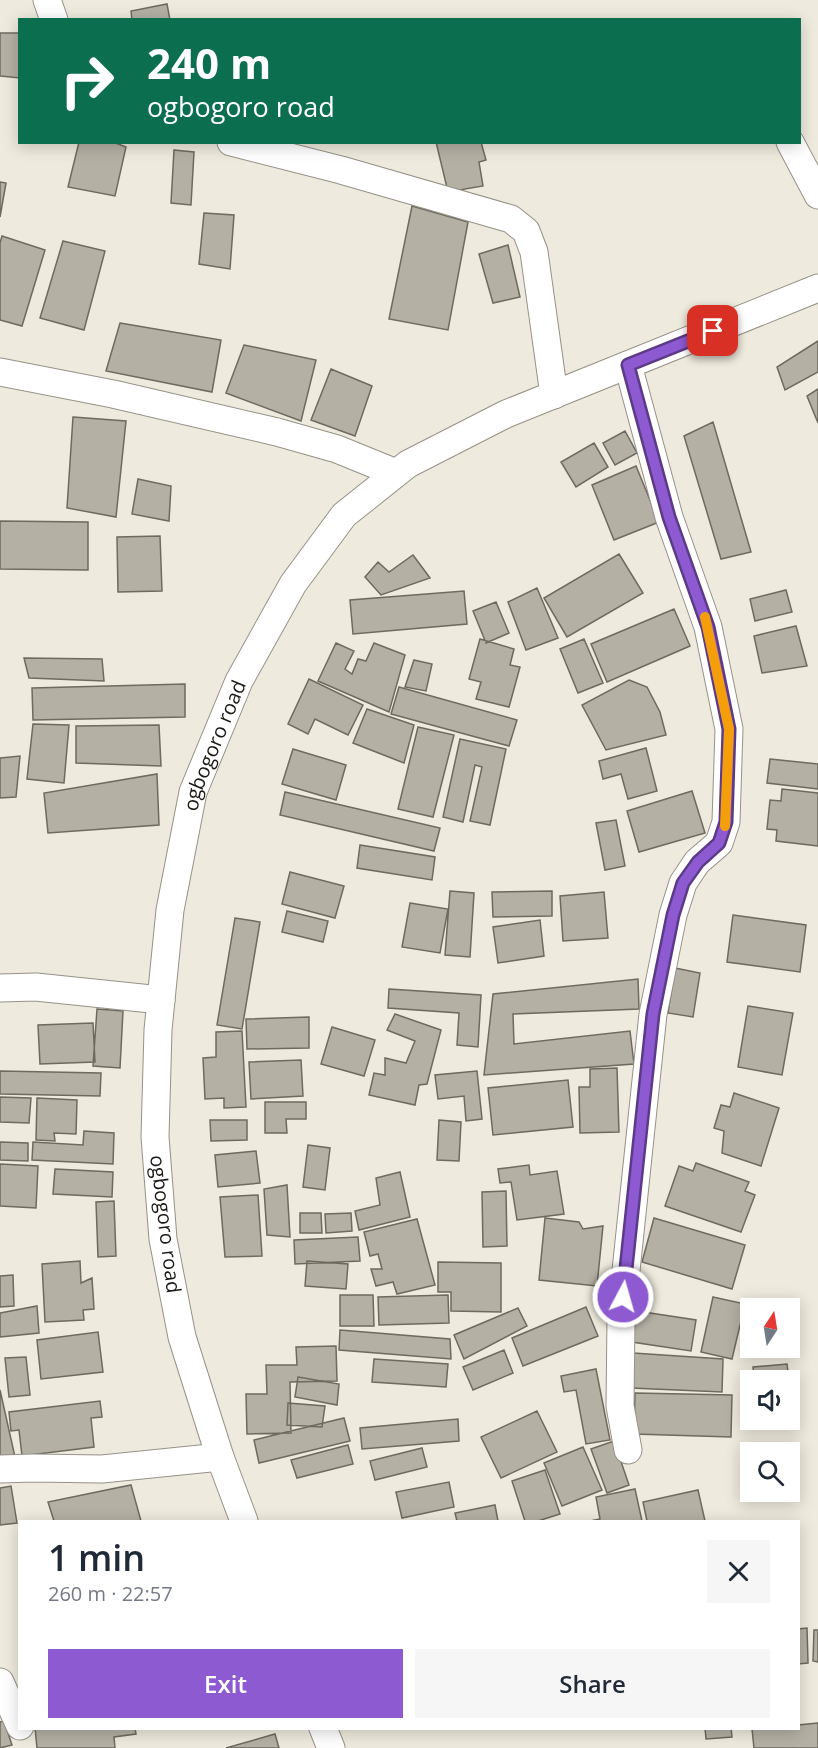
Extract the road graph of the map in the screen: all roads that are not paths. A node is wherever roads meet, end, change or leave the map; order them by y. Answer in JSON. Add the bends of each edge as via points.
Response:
{"nodes":[{"id":1,"x":47,"y":0,"type":"edge"},
{"id":2,"x":53,"y":18,"type":"edge"},
{"id":3,"x":239,"y":144,"type":"edge"},
{"id":4,"x":791,"y":144,"type":"edge"},
{"id":5,"x":818,"y":195,"type":"edge"},
{"id":6,"x":818,"y":288,"type":"edge"},
{"id":7,"x":628,"y":365,"type":"junction"},
{"id":8,"x":0,"y":372,"type":"edge"},
{"id":9,"x":554,"y":395,"type":"junction"},
{"id":10,"x":396,"y":473,"type":"junction"},
{"id":11,"x":0,"y":988,"type":"edge"},
{"id":12,"x":161,"y":1000,"type":"junction"},
{"id":13,"x":628,"y":1450,"type":"dead end"},
{"id":14,"x":220,"y":1457,"type":"junction"},
{"id":15,"x":0,"y":1469,"type":"edge"},
{"id":16,"x":244,"y":1520,"type":"edge"},
{"id":17,"x":0,"y":1682,"type":"edge"},
{"id":18,"x":18,"y":1722,"type":"edge"},
{"id":19,"x":21,"y":1730,"type":"edge"},
{"id":20,"x":324,"y":1730,"type":"edge"},
{"id":21,"x":28,"y":1748,"type":"edge"},
{"id":22,"x":331,"y":1748,"type":"edge"}],
"edges":[{"from":1,"to":2,"type":"street"},
{"from":3,"to":9,"type":"street","via":[[511,219],[526,231],[534,252]]},
{"from":4,"to":5,"type":"street"},
{"from":6,"to":7,"type":"street","name":"ogbogoro road"},
{"from":7,"to":9,"type":"street","name":"ogbogoro road"},
{"from":7,"to":13,"type":"street","via":[[669,517],[708,627],[729,729],[726,822],[719,843],[683,883],[653,1014],[621,1318],[620,1406]]},
{"from":8,"to":10,"type":"street","via":[[277,432],[337,449]]},
{"from":9,"to":10,"type":"street","name":"ogbogoro road","via":[[506,414]]},
{"from":10,"to":12,"type":"street","name":"ogbogoro road","via":[[344,515],[293,584],[239,681],[194,792],[170,910]]},
{"from":11,"to":12,"type":"street","via":[[36,987]]},
{"from":12,"to":14,"type":"street","name":"ogbogoro road","via":[[155,1137],[163,1239],[182,1337]]},
{"from":14,"to":15,"type":"street","via":[[102,1469]]},
{"from":14,"to":16,"type":"street","name":"ogbogoro road"},
{"from":17,"to":18,"type":"street"},
{"from":19,"to":21,"type":"street"},
{"from":20,"to":22,"type":"street"}]}
